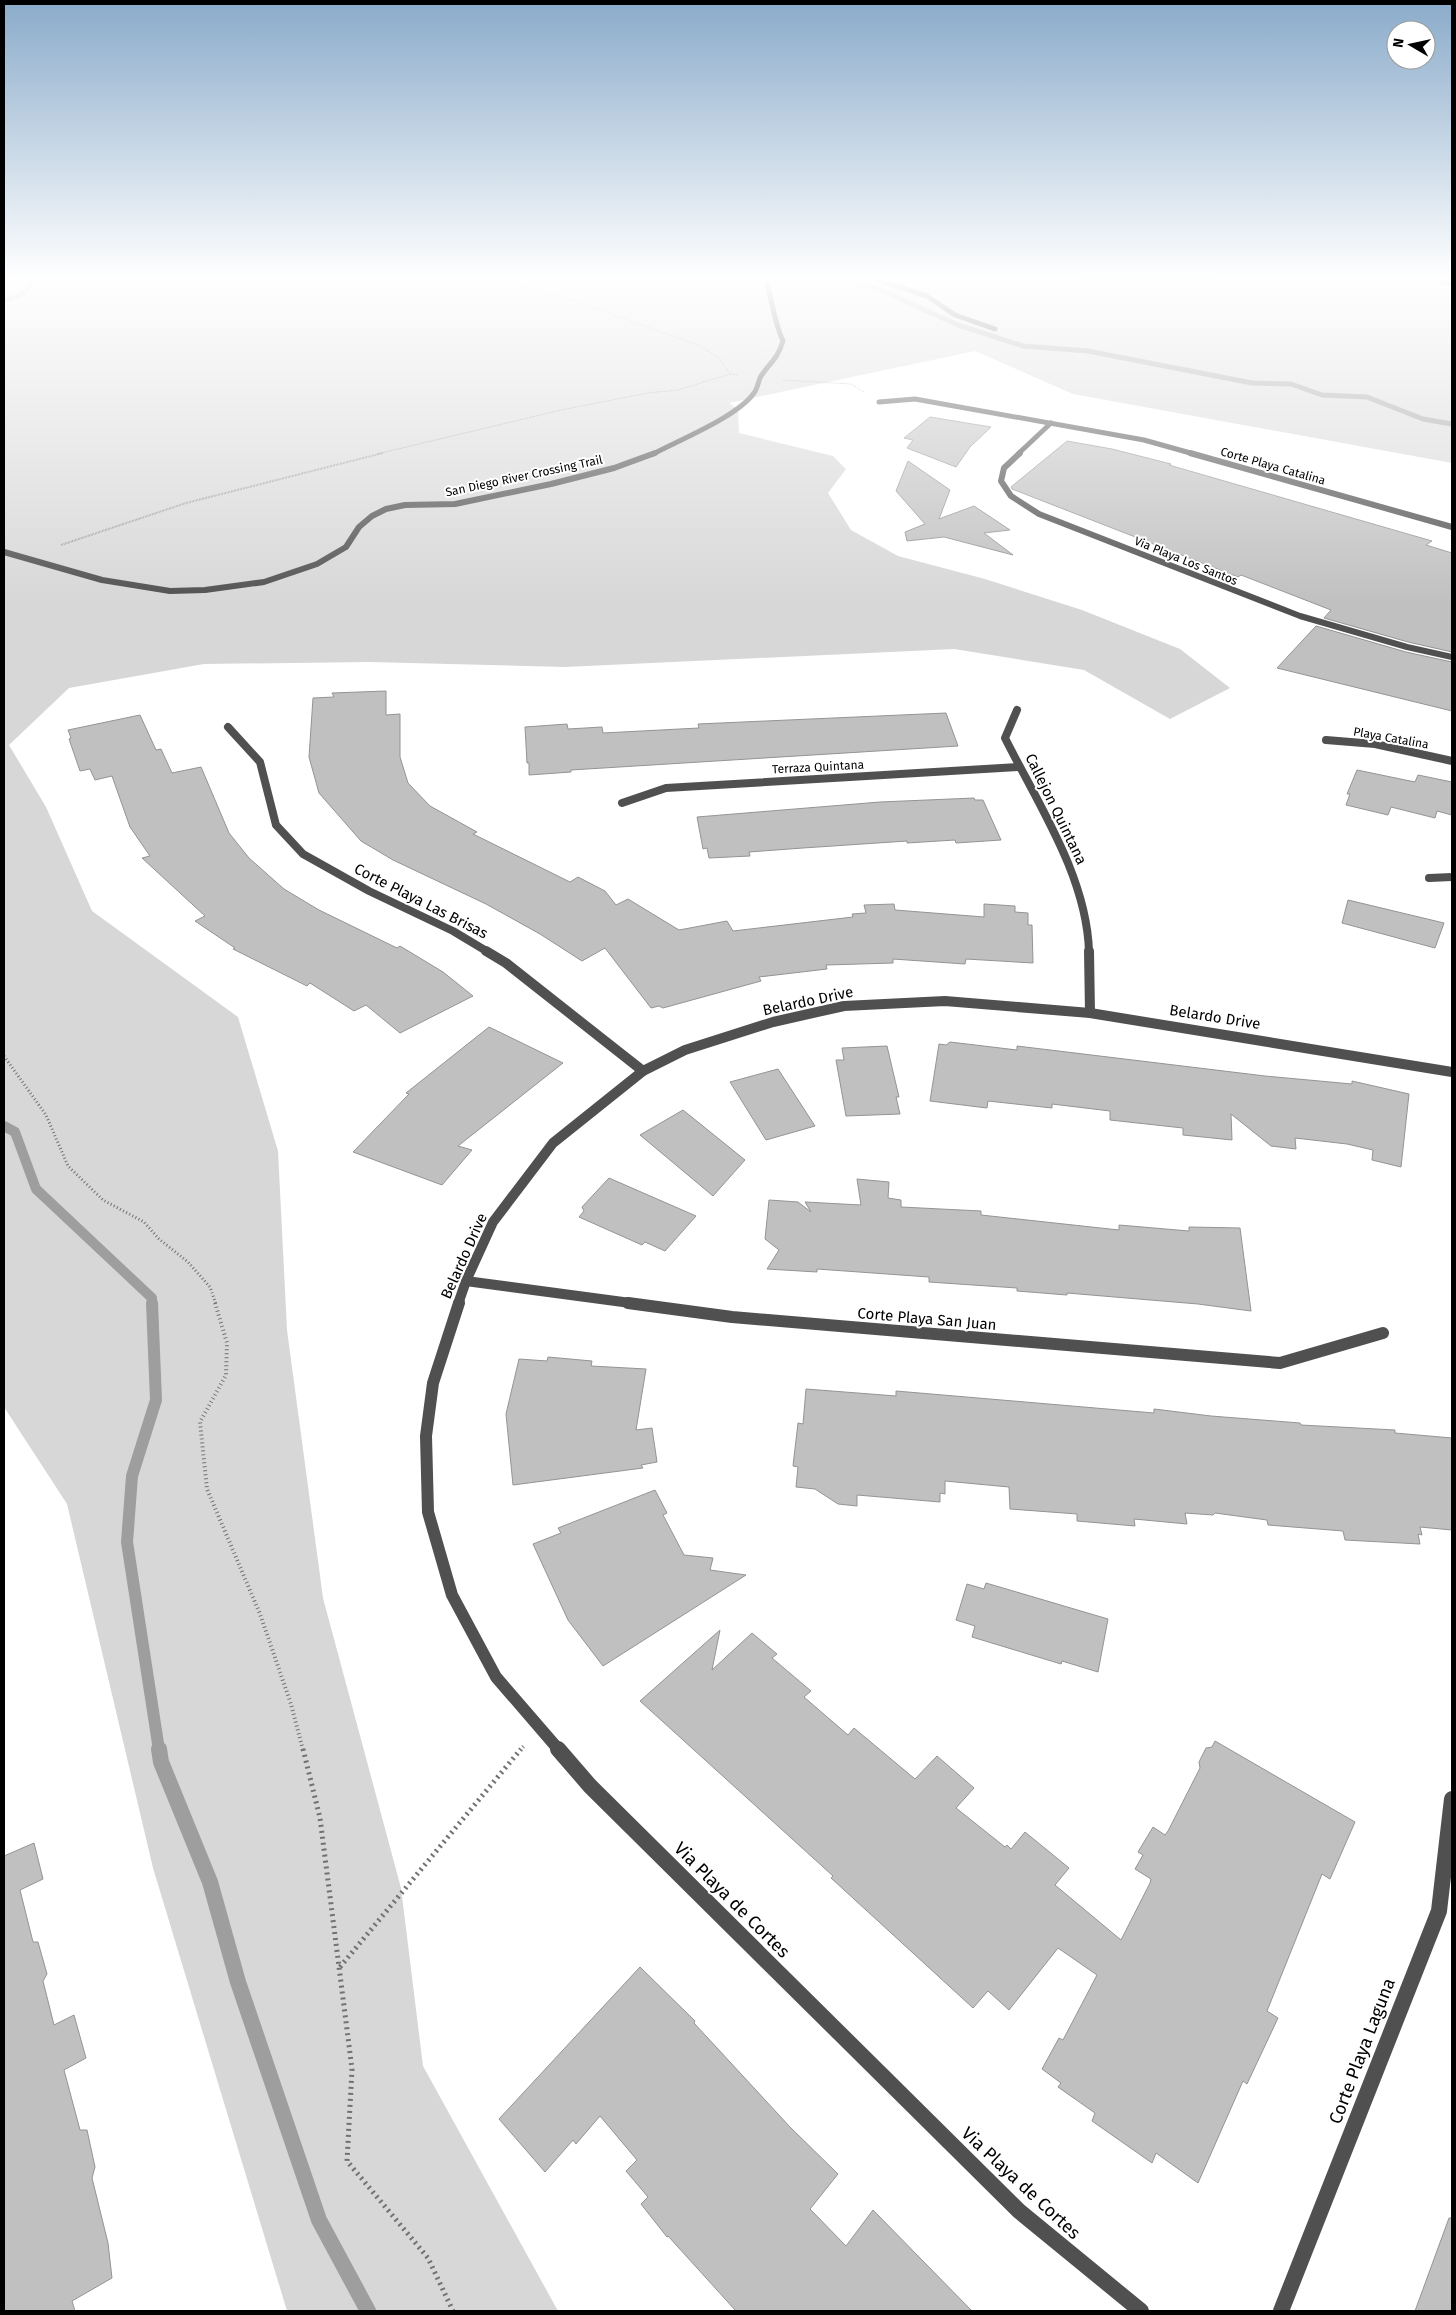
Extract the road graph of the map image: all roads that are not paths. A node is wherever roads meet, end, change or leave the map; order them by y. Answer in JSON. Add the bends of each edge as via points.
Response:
{"nodes":[{"id":1,"x":757,"y":388,"type":"edge"},
{"id":2,"x":879,"y":402,"type":"dead end"},
{"id":3,"x":1051,"y":423,"type":"junction"},
{"id":4,"x":1452,"y":527,"type":"edge"},
{"id":5,"x":4,"y":552,"type":"edge"},
{"id":6,"x":1452,"y":657,"type":"edge"},
{"id":7,"x":1017,"y":710,"type":"dead end"},
{"id":8,"x":228,"y":727,"type":"dead end"},
{"id":9,"x":1326,"y":740,"type":"dead end"},
{"id":10,"x":1452,"y":761,"type":"edge"},
{"id":11,"x":1018,"y":767,"type":"junction"},
{"id":12,"x":622,"y":803,"type":"dead end"},
{"id":13,"x":1452,"y":877,"type":"edge"},
{"id":14,"x":1429,"y":878,"type":"dead end"},
{"id":15,"x":1090,"y":1013,"type":"junction"},
{"id":16,"x":643,"y":1071,"type":"junction"},
{"id":17,"x":1452,"y":1072,"type":"edge"},
{"id":18,"x":466,"y":1281,"type":"junction"},
{"id":19,"x":1383,"y":1333,"type":"dead end"},
{"id":20,"x":426,"y":1436,"type":"joint"},
{"id":21,"x":1452,"y":1799,"type":"edge"},
{"id":22,"x":1141,"y":2311,"type":"edge"},
{"id":23,"x":1281,"y":2311,"type":"edge"}],
"edges":[{"from":1,"to":5,"type":"street","name":"San Diego River Crossing Trail","via":[[738,409],[651,455],[551,484],[455,504],[386,509],[359,527],[346,547],[317,564],[264,582],[170,591],[102,580]]},
{"from":2,"to":3,"type":"street","name":"Corte Playa Catalina","via":[[915,399]]},
{"from":3,"to":4,"type":"street","name":"Corte Playa Catalina","via":[[1144,440]]},
{"from":3,"to":6,"type":"street","name":"Via Playa Los Santos","via":[[1004,468],[1001,481],[1010,496],[1039,514],[1270,606],[1398,645]]},
{"from":7,"to":11,"type":"street","name":"Callejon Quintana","via":[[1006,738]]},
{"from":8,"to":16,"type":"street","name":"Corte Playa Las Brisas","via":[[260,762],[276,825],[303,854],[506,962]]},
{"from":9,"to":10,"type":"street","name":"Playa Catalina","via":[[1374,744]]},
{"from":11,"to":12,"type":"street","name":"Terraza Quintana","via":[[666,788]]},
{"from":11,"to":15,"type":"street","name":"Callejon Quintana","via":[[1071,869],[1076,886],[1088,928]]},
{"from":13,"to":14,"type":"street"},
{"from":15,"to":16,"type":"street","name":"Belardo Drive","via":[[945,1001],[844,1006],[773,1022],[686,1050]]},
{"from":15,"to":17,"type":"street","name":"Belardo Drive"},
{"from":16,"to":18,"type":"street","name":"Belardo Drive","via":[[553,1143],[492,1222]]},
{"from":18,"to":19,"type":"street","name":"Corte Playa San Juan","via":[[732,1317],[1280,1363]]},
{"from":18,"to":20,"type":"street","name":"Belardo Drive","via":[[433,1383]]},
{"from":20,"to":22,"type":"street","name":"Via Playa de Cortes","via":[[428,1512],[452,1594],[496,1677],[590,1786],[1019,2211]]},
{"from":21,"to":23,"type":"street","name":"Corte Playa Laguna","via":[[1439,1911]]}]}
